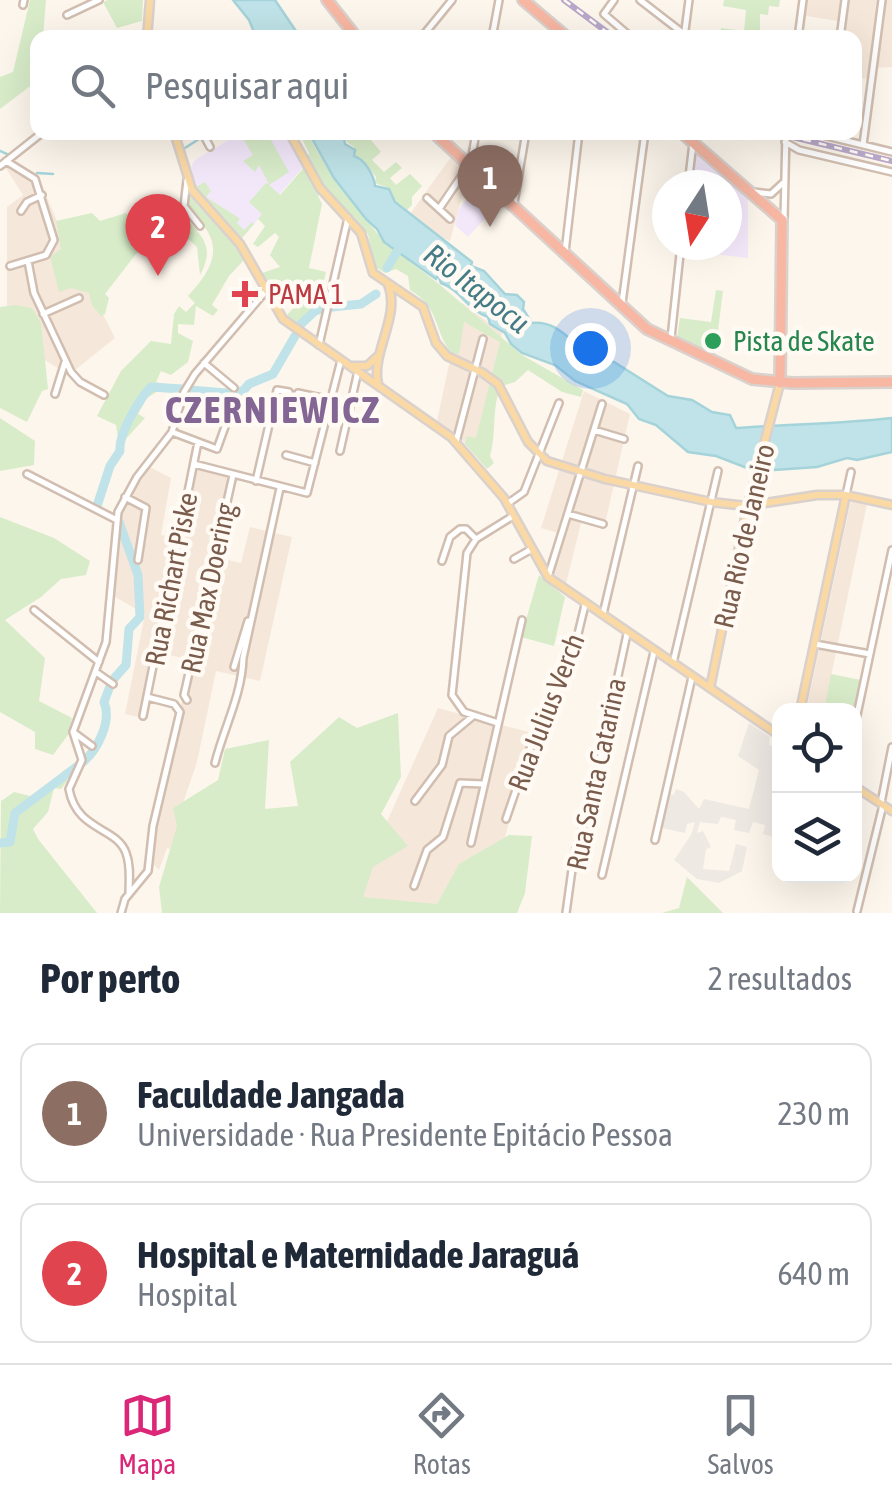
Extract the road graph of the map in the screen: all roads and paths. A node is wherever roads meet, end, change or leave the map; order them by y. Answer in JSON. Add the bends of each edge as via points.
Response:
{"nodes":[{"id":1,"x":99,"y":0,"type":"edge"},
{"id":2,"x":150,"y":0,"type":"edge"},
{"id":3,"x":327,"y":0,"type":"edge"},
{"id":4,"x":452,"y":0,"type":"edge"},
{"id":5,"x":499,"y":0,"type":"edge"},
{"id":6,"x":523,"y":0,"type":"edge"},
{"id":7,"x":614,"y":0,"type":"edge"},
{"id":8,"x":640,"y":0,"type":"edge"},
{"id":9,"x":689,"y":0,"type":"edge"},
{"id":10,"x":803,"y":0,"type":"edge"},
{"id":11,"x":845,"y":0,"type":"edge"},
{"id":12,"x":882,"y":0,"type":"edge"},
{"id":13,"x":67,"y":16,"type":"dead end"},
{"id":14,"x":148,"y":30,"type":"edge"},
{"id":15,"x":351,"y":30,"type":"edge"},
{"id":16,"x":428,"y":30,"type":"edge"},
{"id":17,"x":493,"y":30,"type":"edge"},
{"id":18,"x":559,"y":30,"type":"edge"},
{"id":19,"x":623,"y":30,"type":"edge"},
{"id":20,"x":677,"y":30,"type":"edge"},
{"id":21,"x":685,"y":30,"type":"edge"},
{"id":22,"x":799,"y":30,"type":"edge"},
{"id":23,"x":841,"y":30,"type":"edge"},
{"id":24,"x":32,"y":140,"type":"edge"},
{"id":25,"x":177,"y":140,"type":"edge"},
{"id":26,"x":207,"y":140,"type":"edge"},
{"id":27,"x":293,"y":140,"type":"edge"},
{"id":28,"x":441,"y":140,"type":"edge"},
{"id":29,"x":474,"y":140,"type":"edge"},
{"id":30,"x":525,"y":140,"type":"edge"},
{"id":31,"x":578,"y":140,"type":"edge"},
{"id":32,"x":644,"y":140,"type":"edge"},
{"id":33,"x":691,"y":140,"type":"edge"},
{"id":34,"x":786,"y":140,"type":"edge"},
{"id":35,"x":790,"y":140,"type":"edge"},
{"id":36,"x":846,"y":140,"type":"edge"},
{"id":37,"x":693,"y":142,"type":"junction"},
{"id":38,"x":863,"y":145,"type":"junction"},
{"id":39,"x":210,"y":146,"type":"dead end"},
{"id":40,"x":799,"y":150,"type":"junction"},
{"id":41,"x":892,"y":152,"type":"edge"},
{"id":42,"x":784,"y":161,"type":"junction"},
{"id":43,"x":3,"y":163,"type":"edge"},
{"id":44,"x":468,"y":166,"type":"junction"},
{"id":45,"x":690,"y":170,"type":"edge"},
{"id":46,"x":892,"y":172,"type":"edge"},
{"id":47,"x":784,"y":180,"type":"junction"},
{"id":48,"x":750,"y":190,"type":"junction"},
{"id":49,"x":188,"y":191,"type":"junction"},
{"id":50,"x":775,"y":192,"type":"junction"},
{"id":51,"x":42,"y":195,"type":"junction"},
{"id":52,"x":427,"y":198,"type":"dead end"},
{"id":53,"x":784,"y":198,"type":"junction"},
{"id":54,"x":513,"y":206,"type":"junction"},
{"id":55,"x":439,"y":209,"type":"junction"},
{"id":56,"x":21,"y":211,"type":"dead end"},
{"id":57,"x":348,"y":218,"type":"junction"},
{"id":58,"x":450,"y":219,"type":"dead end"},
{"id":59,"x":200,"y":226,"type":"dead end"},
{"id":60,"x":784,"y":226,"type":"junction"},
{"id":61,"x":565,"y":255,"type":"junction"},
{"id":62,"x":680,"y":260,"type":"edge"},
{"id":63,"x":28,"y":261,"type":"junction"},
{"id":64,"x":10,"y":266,"type":"dead end"},
{"id":65,"x":388,"y":284,"type":"junction"},
{"id":66,"x":266,"y":292,"type":"junction"},
{"id":67,"x":410,"y":297,"type":"junction"},
{"id":68,"x":79,"y":298,"type":"dead end"},
{"id":69,"x":392,"y":303,"type":"junction"},
{"id":70,"x":621,"y":308,"type":"junction"},
{"id":71,"x":44,"y":314,"type":"junction"},
{"id":72,"x":483,"y":340,"type":"dead end"},
{"id":73,"x":671,"y":341,"type":"junction"},
{"id":74,"x":319,"y":345,"type":"junction"},
{"id":75,"x":380,"y":354,"type":"junction"},
{"id":76,"x":66,"y":360,"type":"junction"},
{"id":77,"x":341,"y":360,"type":"junction"},
{"id":78,"x":204,"y":364,"type":"junction"},
{"id":79,"x":349,"y":365,"type":"junction"},
{"id":80,"x":476,"y":370,"type":"junction"},
{"id":81,"x":358,"y":371,"type":"junction"},
{"id":82,"x":892,"y":382,"type":"edge"},
{"id":83,"x":780,"y":383,"type":"junction"},
{"id":84,"x":378,"y":385,"type":"junction"},
{"id":85,"x":234,"y":388,"type":"dead end"},
{"id":86,"x":289,"y":392,"type":"dead end"},
{"id":87,"x":298,"y":393,"type":"dead end"},
{"id":88,"x":55,"y":394,"type":"dead end"},
{"id":89,"x":104,"y":395,"type":"dead end"},
{"id":90,"x":331,"y":400,"type":"junction"},
{"id":91,"x":559,"y":403,"type":"dead end"},
{"id":92,"x":602,"y":404,"type":"dead end"},
{"id":93,"x":273,"y":407,"type":"junction"},
{"id":94,"x":594,"y":430,"type":"junction"},
{"id":95,"x":172,"y":432,"type":"junction"},
{"id":96,"x":624,"y":439,"type":"dead end"},
{"id":97,"x":198,"y":442,"type":"junction"},
{"id":98,"x":456,"y":442,"type":"junction"},
{"id":99,"x":340,"y":452,"type":"dead end"},
{"id":100,"x":539,"y":454,"type":"junction"},
{"id":101,"x":286,"y":455,"type":"dead end"},
{"id":102,"x":316,"y":463,"type":"junction"},
{"id":103,"x":194,"y":464,"type":"junction"},
{"id":104,"x":638,"y":466,"type":"dead end"},
{"id":105,"x":718,"y":471,"type":"dead end"},
{"id":106,"x":851,"y":472,"type":"dead end"},
{"id":107,"x":581,"y":473,"type":"junction"},
{"id":108,"x":27,"y":474,"type":"dead end"},
{"id":109,"x":233,"y":474,"type":"junction"},
{"id":110,"x":256,"y":481,"type":"junction"},
{"id":111,"x":634,"y":486,"type":"junction"},
{"id":112,"x":280,"y":488,"type":"junction"},
{"id":113,"x":752,"y":492,"type":"junction"},
{"id":114,"x":125,"y":497,"type":"junction"},
{"id":115,"x":846,"y":497,"type":"junction"},
{"id":116,"x":711,"y":502,"type":"junction"},
{"id":117,"x":507,"y":504,"type":"junction"},
{"id":118,"x":763,"y":504,"type":"junction"},
{"id":119,"x":892,"y":505,"type":"edge"},
{"id":120,"x":748,"y":506,"type":"junction"},
{"id":121,"x":568,"y":514,"type":"junction"},
{"id":122,"x":513,"y":516,"type":"junction"},
{"id":123,"x":116,"y":519,"type":"junction"},
{"id":124,"x":603,"y":524,"type":"dead end"},
{"id":125,"x":476,"y":539,"type":"junction"},
{"id":126,"x":530,"y":550,"type":"junction"},
{"id":127,"x":892,"y":550,"type":"edge"},
{"id":128,"x":514,"y":559,"type":"dead end"},
{"id":129,"x":138,"y":560,"type":"dead end"},
{"id":130,"x":442,"y":561,"type":"dead end"},
{"id":131,"x":548,"y":577,"type":"junction"},
{"id":132,"x":585,"y":605,"type":"junction"},
{"id":133,"x":34,"y":610,"type":"dead end"},
{"id":134,"x":724,"y":615,"type":"junction"},
{"id":135,"x":602,"y":617,"type":"junction"},
{"id":136,"x":738,"y":618,"type":"dead end"},
{"id":137,"x":250,"y":620,"type":"junction"},
{"id":138,"x":522,"y":620,"type":"dead end"},
{"id":139,"x":627,"y":634,"type":"junction"},
{"id":140,"x":815,"y":644,"type":"junction"},
{"id":141,"x":654,"y":652,"type":"junction"},
{"id":142,"x":870,"y":654,"type":"junction"},
{"id":143,"x":100,"y":662,"type":"junction"},
{"id":144,"x":672,"y":664,"type":"junction"},
{"id":145,"x":234,"y":666,"type":"dead end"},
{"id":146,"x":96,"y":672,"type":"junction"},
{"id":147,"x":692,"y":678,"type":"junction"},
{"id":148,"x":113,"y":684,"type":"dead end"},
{"id":149,"x":710,"y":690,"type":"junction"},
{"id":150,"x":147,"y":697,"type":"junction"},
{"id":151,"x":187,"y":700,"type":"dead end"},
{"id":152,"x":802,"y":703,"type":"edge"},
{"id":153,"x":860,"y":703,"type":"edge"},
{"id":154,"x":144,"y":716,"type":"dead end"},
{"id":155,"x":473,"y":716,"type":"junction"},
{"id":156,"x":498,"y":724,"type":"junction"},
{"id":157,"x":772,"y":731,"type":"edge"},
{"id":158,"x":73,"y":732,"type":"junction"},
{"id":159,"x":92,"y":746,"type":"dead end"},
{"id":160,"x":892,"y":747,"type":"edge"},
{"id":161,"x":215,"y":763,"type":"dead end"},
{"id":162,"x":483,"y":784,"type":"junction"},
{"id":163,"x":862,"y":791,"type":"edge"},
{"id":164,"x":415,"y":801,"type":"dead end"},
{"id":165,"x":882,"y":804,"type":"junction"},
{"id":166,"x":892,"y":811,"type":"edge"},
{"id":167,"x":506,"y":819,"type":"dead end"},
{"id":168,"x":655,"y":840,"type":"dead end"},
{"id":169,"x":471,"y":843,"type":"dead end"},
{"id":170,"x":602,"y":875,"type":"dead end"},
{"id":171,"x":414,"y":886,"type":"dead end"},
{"id":172,"x":129,"y":894,"type":"junction"},
{"id":173,"x":857,"y":911,"type":"edge"},
{"id":174,"x":120,"y":913,"type":"edge"},
{"id":175,"x":566,"y":913,"type":"edge"}],
"edges":[{"from":1,"to":13,"type":"street"},
{"from":2,"to":14,"type":"main road"},
{"from":3,"to":15,"type":"highway"},
{"from":4,"to":16,"type":"street"},
{"from":5,"to":17,"type":"street"},
{"from":6,"to":18,"type":"highway"},
{"from":7,"to":19,"type":"street","via":[[604,14]]},
{"from":8,"to":20,"type":"street"},
{"from":9,"to":21,"type":"street"},
{"from":10,"to":22,"type":"street"},
{"from":11,"to":23,"type":"street"},
{"from":12,"to":38,"type":"street"},
{"from":24,"to":43,"type":"street"},
{"from":25,"to":49,"type":"main road"},
{"from":26,"to":39,"type":"street"},
{"from":27,"to":57,"type":"main road","via":[[320,188]]},
{"from":28,"to":44,"type":"highway"},
{"from":29,"to":44,"type":"street"},
{"from":30,"to":54,"type":"street"},
{"from":31,"to":61,"type":"street"},
{"from":32,"to":70,"type":"street"},
{"from":33,"to":37,"type":"highway"},
{"from":34,"to":42,"type":"street"},
{"from":35,"to":40,"type":"street"},
{"from":36,"to":38,"type":"street"},
{"from":37,"to":45,"type":"street"},
{"from":37,"to":48,"type":"highway"},
{"from":38,"to":41,"type":"street"},
{"from":40,"to":42,"type":"street"},
{"from":40,"to":46,"type":"street"},
{"from":42,"to":47,"type":"street"},
{"from":43,"to":51,"type":"street","via":[[35,179]]},
{"from":44,"to":54,"type":"highway"},
{"from":44,"to":55,"type":"street"},
{"from":47,"to":50,"type":"street"},
{"from":47,"to":53,"type":"street"},
{"from":48,"to":50,"type":"street"},
{"from":48,"to":60,"type":"highway"},
{"from":49,"to":59,"type":"street","via":[[186,210]]},
{"from":49,"to":66,"type":"main road","via":[[240,244]]},
{"from":50,"to":53,"type":"street"},
{"from":51,"to":56,"type":"street"},
{"from":51,"to":63,"type":"street","via":[[54,240],[46,254]]},
{"from":52,"to":55,"type":"street"},
{"from":53,"to":60,"type":"street"},
{"from":54,"to":61,"type":"highway"},
{"from":55,"to":58,"type":"street"},
{"from":57,"to":65,"type":"main road","via":[[364,240],[370,268]]},
{"from":57,"to":74,"type":"street"},
{"from":60,"to":83,"type":"highway"},
{"from":61,"to":70,"type":"highway"},
{"from":62,"to":73,"type":"street"},
{"from":63,"to":64,"type":"street"},
{"from":63,"to":71,"type":"street"},
{"from":65,"to":67,"type":"main road"},
{"from":65,"to":69,"type":"main road"},
{"from":66,"to":74,"type":"main road","via":[[283,318]]},
{"from":66,"to":78,"type":"street"},
{"from":67,"to":69,"type":"main road"},
{"from":67,"to":80,"type":"main road","via":[[427,312],[444,354]]},
{"from":68,"to":71,"type":"street"},
{"from":69,"to":75,"type":"main road"},
{"from":70,"to":73,"type":"highway"},
{"from":71,"to":76,"type":"street"},
{"from":72,"to":80,"type":"street"},
{"from":73,"to":83,"type":"highway","via":[[740,374]]},
{"from":74,"to":77,"type":"main road"},
{"from":75,"to":79,"type":"main road","via":[[367,366]]},
{"from":75,"to":84,"type":"main road"},
{"from":76,"to":88,"type":"street"},
{"from":76,"to":89,"type":"street","via":[[75,378]]},
{"from":77,"to":79,"type":"main road"},
{"from":77,"to":90,"type":"street"},
{"from":78,"to":85,"type":"street"},
{"from":78,"to":95,"type":"street","via":[[184,392]]},
{"from":79,"to":81,"type":"main road"},
{"from":80,"to":98,"type":"street"},
{"from":80,"to":100,"type":"main road","via":[[504,391]]},
{"from":81,"to":84,"type":"main road"},
{"from":81,"to":99,"type":"street"},
{"from":82,"to":83,"type":"highway"},
{"from":83,"to":113,"type":"main road","name":"Rua Rio de Janeiro"},
{"from":84,"to":98,"type":"main road"},
{"from":86,"to":93,"type":"street","via":[[277,390]]},
{"from":87,"to":90,"type":"street"},
{"from":90,"to":102,"type":"street"},
{"from":91,"to":100,"type":"street"},
{"from":92,"to":94,"type":"street"},
{"from":93,"to":97,"type":"street","via":[[237,398],[217,449]]},
{"from":93,"to":110,"type":"street"},
{"from":94,"to":96,"type":"street"},
{"from":94,"to":107,"type":"street"},
{"from":95,"to":97,"type":"street"},
{"from":95,"to":114,"type":"street"},
{"from":97,"to":103,"type":"street","name":"Rua Richart Piske"},
{"from":98,"to":117,"type":"main road"},
{"from":100,"to":107,"type":"main road"},
{"from":100,"to":117,"type":"street","via":[[524,492]]},
{"from":101,"to":102,"type":"street"},
{"from":102,"to":112,"type":"street","via":[[307,493]]},
{"from":103,"to":109,"type":"street"},
{"from":103,"to":150,"type":"street","name":"Rua Richart Piske"},
{"from":104,"to":111,"type":"street"},
{"from":105,"to":116,"type":"street"},
{"from":106,"to":115,"type":"street"},
{"from":107,"to":111,"type":"main road"},
{"from":107,"to":121,"type":"street"},
{"from":108,"to":123,"type":"street"},
{"from":109,"to":110,"type":"street"},
{"from":109,"to":151,"type":"street","name":"Rua Max Doering"},
{"from":110,"to":112,"type":"street"},
{"from":111,"to":116,"type":"main road"},
{"from":111,"to":135,"type":"street"},
{"from":112,"to":137,"type":"street"},
{"from":113,"to":118,"type":"main road"},
{"from":113,"to":120,"type":"main road","name":"Rua Rio de Janeiro"},
{"from":114,"to":123,"type":"street"},
{"from":114,"to":129,"type":"street","via":[[146,508]]},
{"from":115,"to":118,"type":"main road"},
{"from":115,"to":119,"type":"main road"},
{"from":115,"to":140,"type":"main road"},
{"from":116,"to":120,"type":"main road"},
{"from":116,"to":144,"type":"street"},
{"from":117,"to":122,"type":"main road"},
{"from":118,"to":120,"type":"main road"},
{"from":120,"to":134,"type":"main road","name":"Rua Rio de Janeiro"},
{"from":121,"to":124,"type":"street"},
{"from":121,"to":131,"type":"street"},
{"from":122,"to":125,"type":"street"},
{"from":122,"to":126,"type":"main road"},
{"from":123,"to":143,"type":"street"},
{"from":125,"to":130,"type":"street","via":[[460,529],[448,540]]},
{"from":125,"to":155,"type":"street","via":[[467,553],[451,688],[456,704]]},
{"from":126,"to":128,"type":"street"},
{"from":126,"to":131,"type":"main road"},
{"from":127,"to":142,"type":"street"},
{"from":131,"to":132,"type":"main road"},
{"from":132,"to":135,"type":"main road"},
{"from":132,"to":167,"type":"street","name":"Rua Julius Verch","via":[[570,667],[540,720]]},
{"from":133,"to":143,"type":"street"},
{"from":134,"to":136,"type":"street"},
{"from":134,"to":149,"type":"main road","name":"Rua Rio de Janeiro"},
{"from":135,"to":139,"type":"main road"},
{"from":137,"to":145,"type":"street"},
{"from":137,"to":161,"type":"street","via":[[242,686]]},
{"from":138,"to":156,"type":"street"},
{"from":139,"to":141,"type":"main road"},
{"from":139,"to":175,"type":"street","name":"Rua Santa Catarina"},
{"from":140,"to":142,"type":"street"},
{"from":140,"to":152,"type":"main road"},
{"from":141,"to":144,"type":"main road"},
{"from":141,"to":170,"type":"street"},
{"from":142,"to":153,"type":"street"},
{"from":143,"to":146,"type":"street"},
{"from":144,"to":147,"type":"main road"},
{"from":146,"to":148,"type":"street"},
{"from":146,"to":158,"type":"street"},
{"from":147,"to":149,"type":"main road"},
{"from":147,"to":168,"type":"street"},
{"from":149,"to":157,"type":"main road"},
{"from":150,"to":154,"type":"street","name":"Rua Richart Piske"},
{"from":150,"to":172,"type":"street","name":"Rua Max Doering","via":[[180,712],[148,871]]},
{"from":155,"to":156,"type":"street"},
{"from":155,"to":164,"type":"street","via":[[449,736],[442,764]]},
{"from":156,"to":162,"type":"street"},
{"from":158,"to":159,"type":"street"},
{"from":158,"to":172,"type":"street","via":[[82,760],[69,796],[92,826],[120,843]]},
{"from":160,"to":165,"type":"street"},
{"from":162,"to":169,"type":"street"},
{"from":162,"to":171,"type":"street","via":[[460,783],[442,837],[427,850]]},
{"from":163,"to":165,"type":"main road"},
{"from":165,"to":166,"type":"main road"},
{"from":165,"to":173,"type":"street"},
{"from":172,"to":174,"type":"street","name":"Rua Max Doering"}]}
